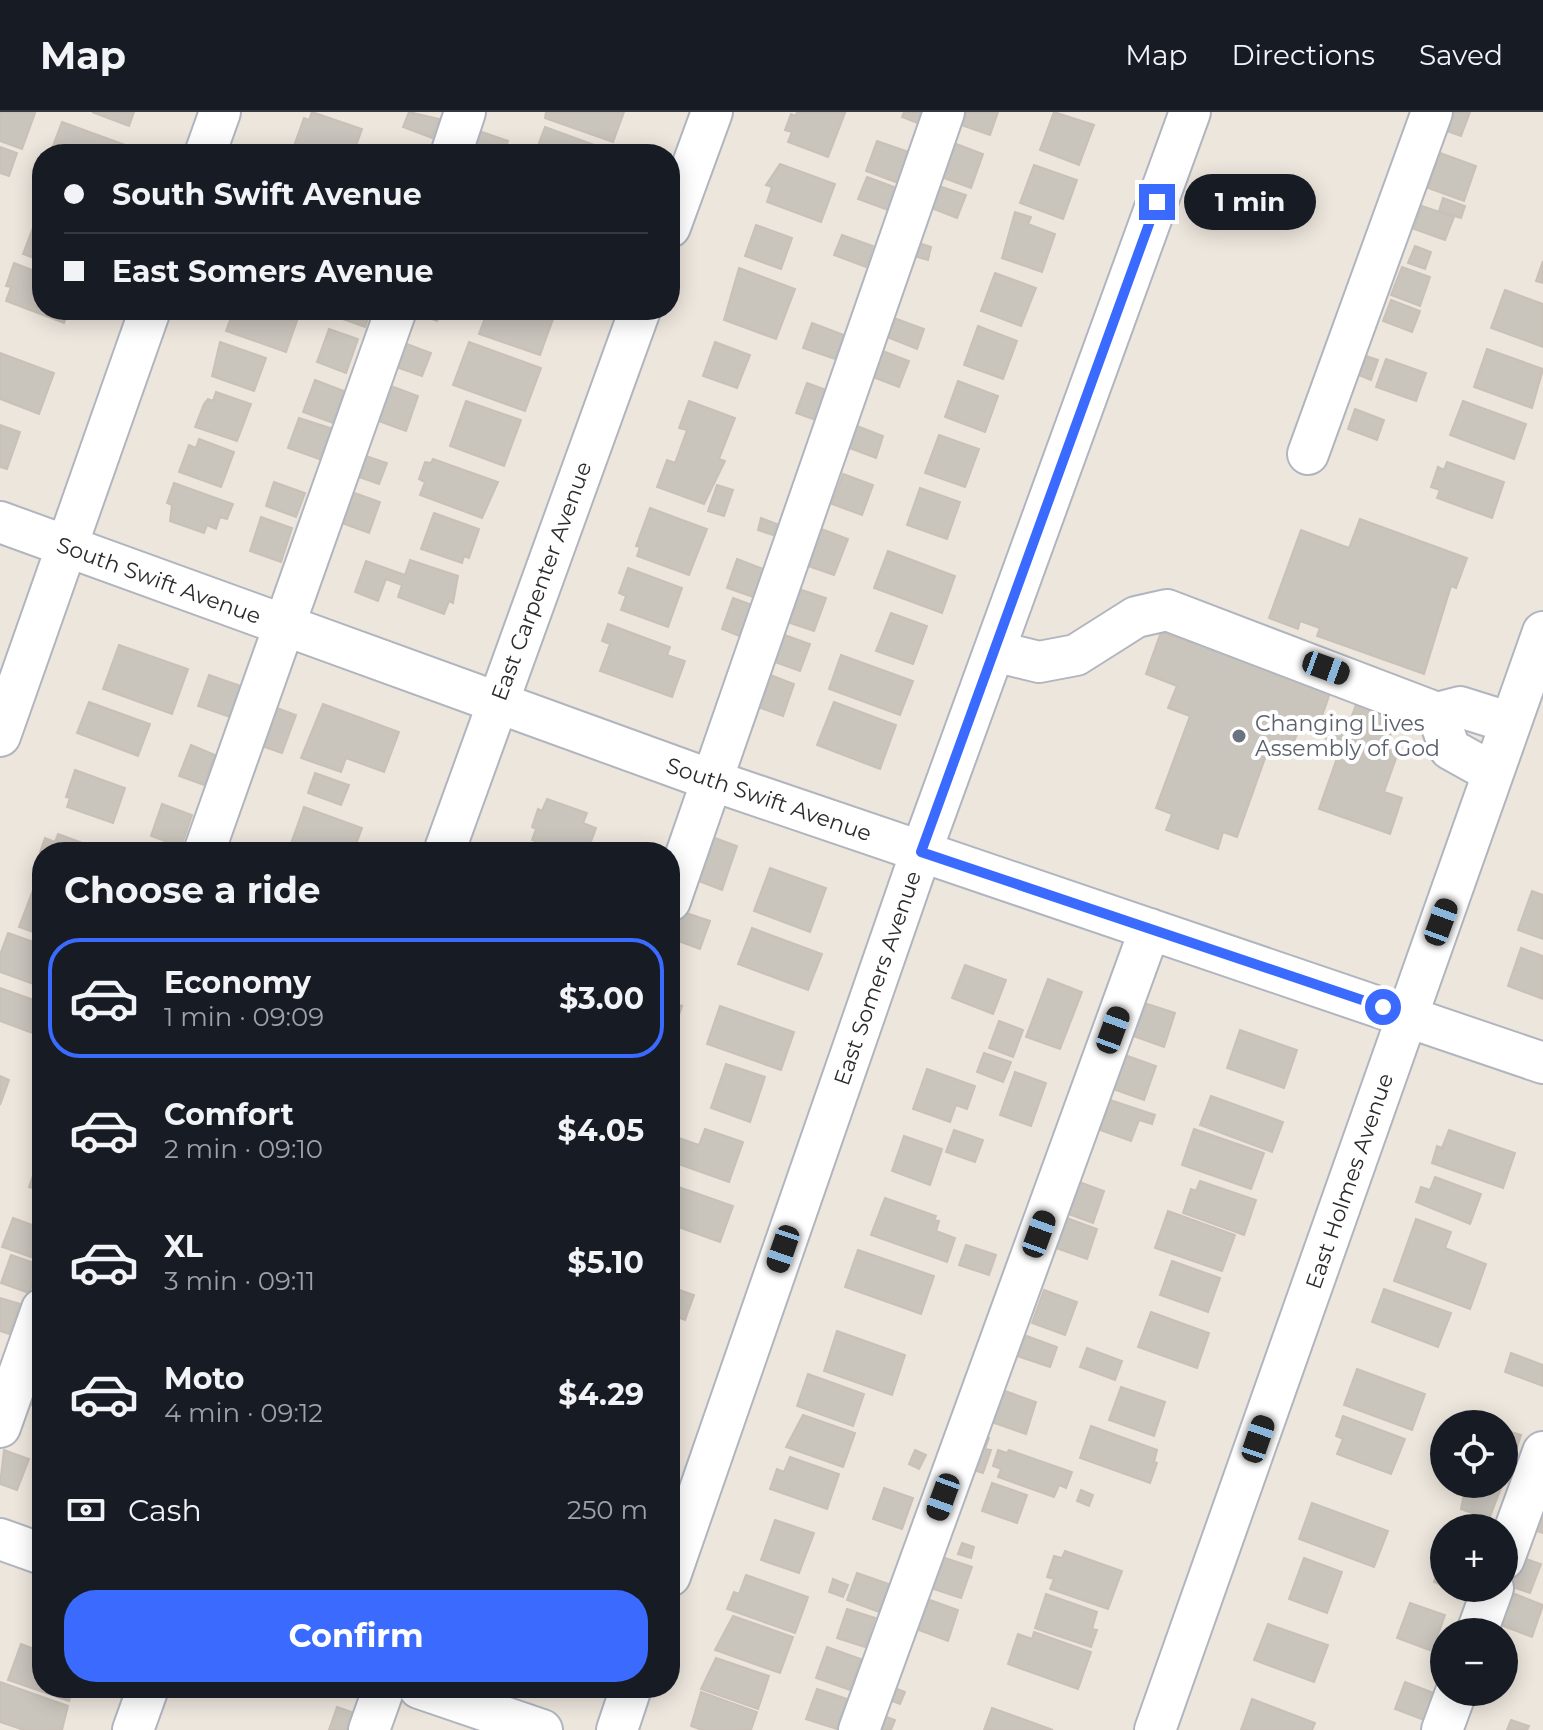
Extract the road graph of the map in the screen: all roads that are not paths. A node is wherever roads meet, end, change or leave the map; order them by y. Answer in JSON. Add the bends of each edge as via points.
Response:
{"nodes":[{"id":1,"x":220,"y":112,"type":"edge"},
{"id":2,"x":465,"y":112,"type":"edge"},
{"id":3,"x":712,"y":112,"type":"edge"},
{"id":4,"x":944,"y":112,"type":"edge"},
{"id":5,"x":1190,"y":112,"type":"edge"},
{"id":6,"x":1432,"y":112,"type":"edge"},
{"id":7,"x":209,"y":144,"type":"edge"},
{"id":8,"x":454,"y":144,"type":"edge"},
{"id":9,"x":680,"y":200,"type":"edge"},
{"id":10,"x":146,"y":320,"type":"edge"},
{"id":11,"x":392,"y":320,"type":"edge"},
{"id":12,"x":636,"y":320,"type":"edge"},
{"id":13,"x":1308,"y":454,"type":"dead end"},
{"id":14,"x":0,"y":522,"type":"edge"},
{"id":15,"x":67,"y":547,"type":"junction"},
{"id":16,"x":285,"y":626,"type":"junction"},
{"id":17,"x":1543,"y":632,"type":"edge"},
{"id":18,"x":994,"y":651,"type":"junction"},
{"id":19,"x":496,"y":703,"type":"junction"},
{"id":20,"x":1437,"y":713,"type":"junction"},
{"id":21,"x":1511,"y":723,"type":"junction"},
{"id":22,"x":0,"y":736,"type":"edge"},
{"id":23,"x":1493,"y":773,"type":"junction"},
{"id":24,"x":714,"y":781,"type":"junction"},
{"id":25,"x":208,"y":842,"type":"edge"},
{"id":26,"x":447,"y":842,"type":"edge"},
{"id":27,"x":921,"y":852,"type":"junction"},
{"id":28,"x":680,"y":874,"type":"edge"},
{"id":29,"x":1150,"y":929,"type":"junction"},
{"id":30,"x":1407,"y":1015,"type":"junction"},
{"id":31,"x":1543,"y":1063,"type":"edge"},
{"id":32,"x":32,"y":1337,"type":"edge"},
{"id":33,"x":0,"y":1427,"type":"edge"},
{"id":34,"x":1543,"y":1452,"type":"edge"},
{"id":35,"x":1518,"y":1521,"type":"edge"},
{"id":36,"x":0,"y":1539,"type":"edge"},
{"id":37,"x":680,"y":1547,"type":"edge"},
{"id":38,"x":32,"y":1550,"type":"edge"},
{"id":39,"x":144,"y":1698,"type":"edge"},
{"id":40,"x":380,"y":1698,"type":"edge"},
{"id":41,"x":448,"y":1698,"type":"edge"},
{"id":42,"x":628,"y":1698,"type":"edge"},
{"id":43,"x":1451,"y":1706,"type":"edge"},
{"id":44,"x":133,"y":1730,"type":"edge"},
{"id":45,"x":369,"y":1730,"type":"edge"},
{"id":46,"x":542,"y":1730,"type":"edge"},
{"id":47,"x":617,"y":1730,"type":"edge"},
{"id":48,"x":859,"y":1730,"type":"edge"},
{"id":49,"x":1155,"y":1730,"type":"edge"},
{"id":50,"x":1442,"y":1730,"type":"edge"}],
"edges":[{"from":1,"to":7,"type":"street"},
{"from":2,"to":8,"type":"street"},
{"from":3,"to":9,"type":"street"},
{"from":4,"to":24,"type":"street"},
{"from":5,"to":18,"type":"street","name":"East Somers Avenue"},
{"from":6,"to":13,"type":"street"},
{"from":10,"to":15,"type":"street"},
{"from":11,"to":16,"type":"street"},
{"from":12,"to":19,"type":"street","name":"East Carpenter Avenue"},
{"from":14,"to":15,"type":"street","name":"South Swift Avenue"},
{"from":15,"to":16,"type":"street","name":"South Swift Avenue"},
{"from":15,"to":22,"type":"street"},
{"from":16,"to":19,"type":"street","name":"South Swift Avenue"},
{"from":16,"to":25,"type":"street"},
{"from":17,"to":21,"type":"street","name":"East Holmes Avenue"},
{"from":18,"to":20,"type":"street","via":[[1039,662],[1076,655],[1136,617],[1167,610]]},
{"from":18,"to":27,"type":"street","name":"East Somers Avenue"},
{"from":19,"to":24,"type":"street","name":"South Swift Avenue"},
{"from":19,"to":26,"type":"street","name":"East Carpenter Avenue"},
{"from":20,"to":21,"type":"street","via":[[1460,707]]},
{"from":20,"to":23,"type":"street","via":[[1450,749]]},
{"from":21,"to":23,"type":"street","name":"East Holmes Avenue"},
{"from":23,"to":30,"type":"street","name":"East Holmes Avenue"},
{"from":24,"to":27,"type":"street","name":"South Swift Avenue"},
{"from":24,"to":28,"type":"street"},
{"from":27,"to":29,"type":"street","name":"South Swift Avenue"},
{"from":27,"to":37,"type":"street","name":"East Somers Avenue"},
{"from":29,"to":30,"type":"street","name":"South Swift Avenue"},
{"from":29,"to":48,"type":"street"},
{"from":30,"to":31,"type":"street","name":"South Swift Avenue"},
{"from":30,"to":49,"type":"street","name":"East Holmes Avenue"},
{"from":32,"to":33,"type":"street"},
{"from":34,"to":35,"type":"street"},
{"from":36,"to":38,"type":"street"},
{"from":39,"to":44,"type":"street"},
{"from":40,"to":45,"type":"street"},
{"from":41,"to":46,"type":"street"},
{"from":42,"to":47,"type":"street"},
{"from":43,"to":50,"type":"street"}]}
